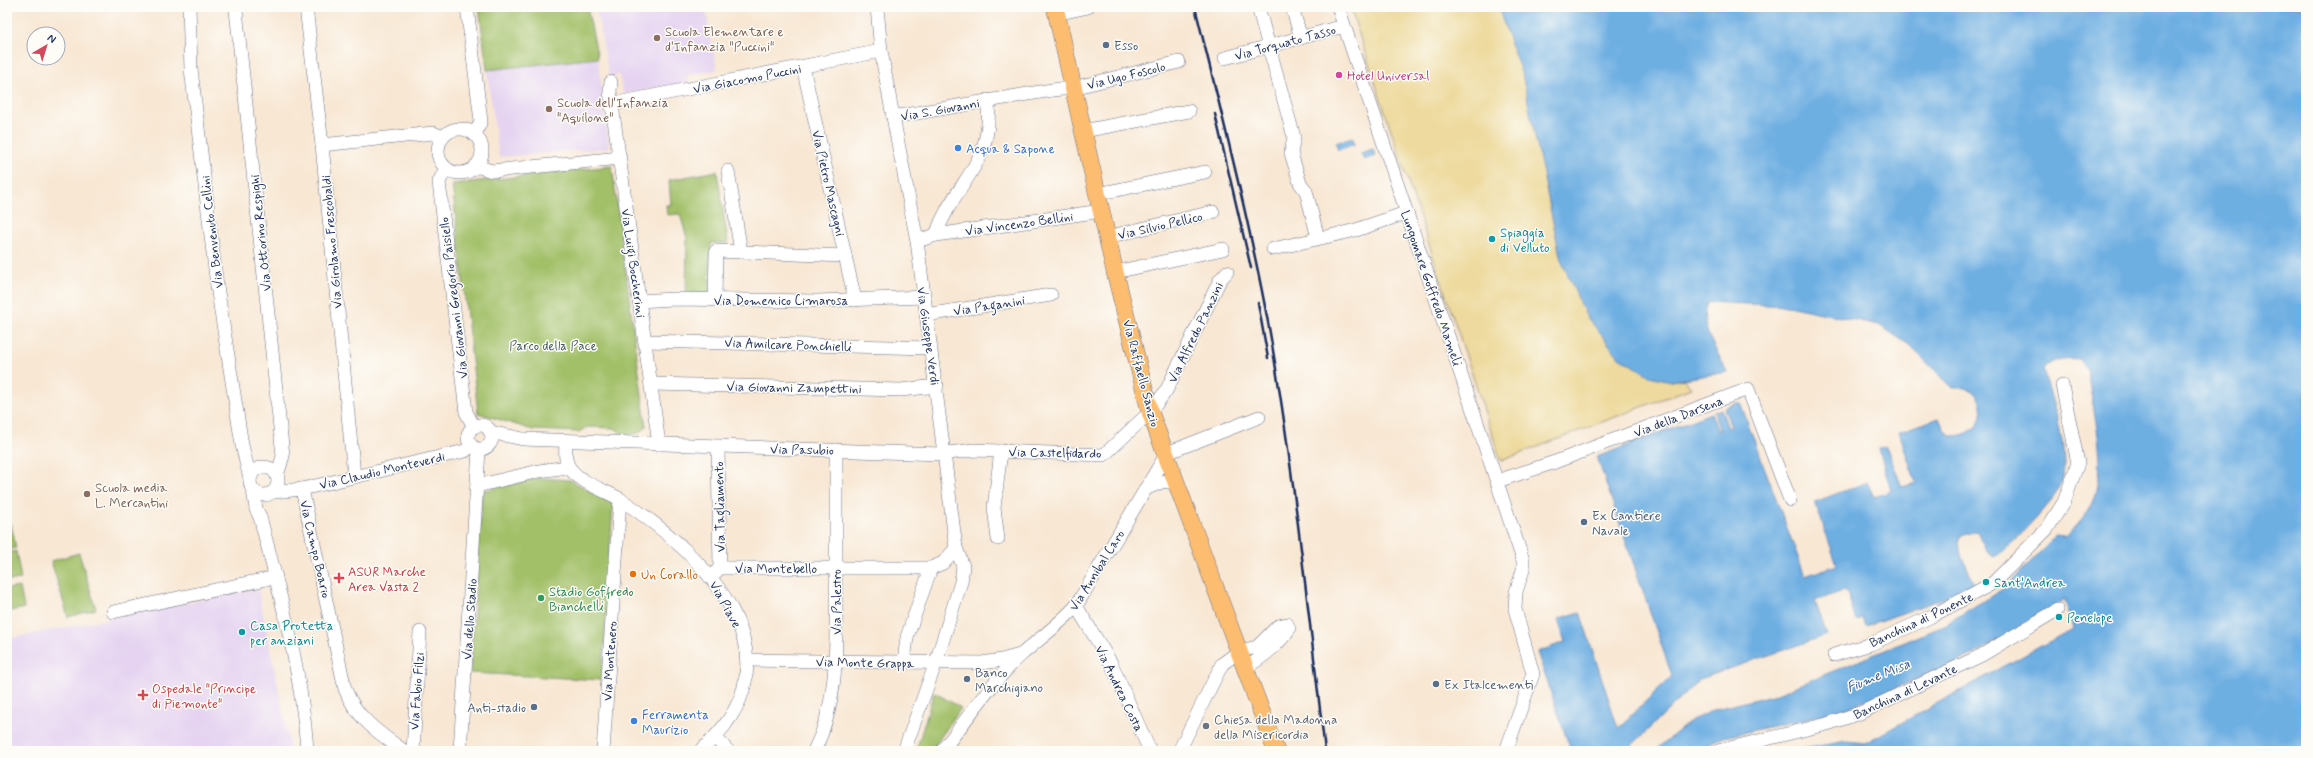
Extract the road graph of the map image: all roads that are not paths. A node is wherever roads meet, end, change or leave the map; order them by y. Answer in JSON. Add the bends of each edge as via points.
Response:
{"nodes":[{"id":1,"x":189,"y":7,"type":"edge"},
{"id":2,"x":306,"y":7,"type":"edge"},
{"id":3,"x":467,"y":7,"type":"edge"},
{"id":4,"x":877,"y":7,"type":"edge"},
{"id":5,"x":1088,"y":7,"type":"edge"},
{"id":6,"x":1258,"y":7,"type":"edge"},
{"id":7,"x":1292,"y":7,"type":"edge"},
{"id":8,"x":1338,"y":7,"type":"edge"},
{"id":9,"x":236,"y":10,"type":"dead end"},
{"id":10,"x":1056,"y":11,"type":"edge"},
{"id":11,"x":1344,"y":26,"type":"junction"},
{"id":12,"x":1301,"y":38,"type":"junction"},
{"id":13,"x":1269,"y":46,"type":"junction"},
{"id":14,"x":881,"y":51,"type":"junction"},
{"id":15,"x":1225,"y":58,"type":"dead end"},
{"id":16,"x":1179,"y":62,"type":"dead end"},
{"id":17,"x":803,"y":67,"type":"junction"},
{"id":18,"x":611,"y":82,"type":"dead end"},
{"id":19,"x":1073,"y":88,"type":"junction"},
{"id":20,"x":988,"y":100,"type":"junction"},
{"id":21,"x":612,"y":104,"type":"junction"},
{"id":22,"x":1189,"y":111,"type":"dead end"},
{"id":23,"x":892,"y":116,"type":"junction"},
{"id":24,"x":1083,"y":131,"type":"junction"},
{"id":25,"x":475,"y":134,"type":"junction"},
{"id":26,"x":442,"y":137,"type":"junction"},
{"id":27,"x":322,"y":145,"type":"junction"},
{"id":28,"x":620,"y":158,"type":"junction"},
{"id":29,"x":476,"y":166,"type":"junction"},
{"id":30,"x":446,"y":168,"type":"junction"},
{"id":31,"x":728,"y":171,"type":"dead end"},
{"id":32,"x":1205,"y":172,"type":"dead end"},
{"id":33,"x":1097,"y":194,"type":"junction"},
{"id":34,"x":1101,"y":211,"type":"junction"},
{"id":35,"x":1213,"y":212,"type":"dead end"},
{"id":36,"x":1406,"y":213,"type":"junction"},
{"id":37,"x":936,"y":235,"type":"junction"},
{"id":38,"x":1107,"y":237,"type":"junction"},
{"id":39,"x":1318,"y":238,"type":"junction"},
{"id":40,"x":917,"y":241,"type":"junction"},
{"id":41,"x":1223,"y":249,"type":"dead end"},
{"id":42,"x":1273,"y":249,"type":"dead end"},
{"id":43,"x":741,"y":252,"type":"junction"},
{"id":44,"x":845,"y":256,"type":"junction"},
{"id":45,"x":1115,"y":272,"type":"junction"},
{"id":46,"x":1227,"y":272,"type":"dead end"},
{"id":47,"x":1051,"y":295,"type":"dead end"},
{"id":48,"x":923,"y":297,"type":"junction"},
{"id":49,"x":714,"y":300,"type":"junction"},
{"id":50,"x":855,"y":300,"type":"junction"},
{"id":51,"x":639,"y":301,"type":"junction"},
{"id":52,"x":926,"y":316,"type":"junction"},
{"id":53,"x":645,"y":341,"type":"junction"},
{"id":54,"x":931,"y":348,"type":"junction"},
{"id":55,"x":651,"y":384,"type":"junction"},
{"id":56,"x":2062,"y":385,"type":"dead end"},
{"id":57,"x":937,"y":386,"type":"junction"},
{"id":58,"x":1150,"y":412,"type":"junction"},
{"id":59,"x":1259,"y":417,"type":"dead end"},
{"id":60,"x":474,"y":427,"type":"junction"},
{"id":61,"x":566,"y":441,"type":"junction"},
{"id":62,"x":483,"y":443,"type":"junction"},
{"id":63,"x":659,"y":444,"type":"junction"},
{"id":64,"x":718,"y":447,"type":"junction"},
{"id":65,"x":836,"y":450,"type":"junction"},
{"id":66,"x":1001,"y":451,"type":"junction"},
{"id":67,"x":1167,"y":453,"type":"junction"},
{"id":68,"x":945,"y":454,"type":"junction"},
{"id":69,"x":568,"y":467,"type":"junction"},
{"id":70,"x":354,"y":476,"type":"junction"},
{"id":71,"x":253,"y":480,"type":"junction"},
{"id":72,"x":1497,"y":481,"type":"junction"},
{"id":73,"x":274,"y":483,"type":"junction"},
{"id":74,"x":1178,"y":484,"type":"junction"},
{"id":75,"x":477,"y":486,"type":"junction"},
{"id":76,"x":297,"y":489,"type":"junction"},
{"id":77,"x":1145,"y":489,"type":"junction"},
{"id":78,"x":620,"y":500,"type":"junction"},
{"id":79,"x":1790,"y":500,"type":"dead end"},
{"id":80,"x":260,"y":517,"type":"junction"},
{"id":81,"x":998,"y":539,"type":"dead end"},
{"id":82,"x":956,"y":548,"type":"junction"},
{"id":83,"x":836,"y":567,"type":"junction"},
{"id":84,"x":931,"y":568,"type":"junction"},
{"id":85,"x":716,"y":572,"type":"junction"},
{"id":86,"x":276,"y":577,"type":"junction"},
{"id":87,"x":1076,"y":606,"type":"junction"},
{"id":88,"x":2057,"y":610,"type":"dead end"},
{"id":89,"x":114,"y":612,"type":"dead end"},
{"id":90,"x":420,"y":632,"type":"dead end"},
{"id":91,"x":1240,"y":651,"type":"junction"},
{"id":92,"x":1022,"y":654,"type":"junction"},
{"id":93,"x":1834,"y":655,"type":"dead end"},
{"id":94,"x":747,"y":660,"type":"junction"},
{"id":95,"x":836,"y":661,"type":"junction"},
{"id":96,"x":904,"y":662,"type":"junction"},
{"id":97,"x":936,"y":662,"type":"junction"},
{"id":98,"x":982,"y":663,"type":"junction"},
{"id":99,"x":1246,"y":668,"type":"junction"},
{"id":100,"x":992,"y":687,"type":"junction"},
{"id":101,"x":716,"y":738,"type":"junction"},
{"id":102,"x":307,"y":751,"type":"edge"},
{"id":103,"x":404,"y":751,"type":"edge"},
{"id":104,"x":413,"y":751,"type":"edge"},
{"id":105,"x":460,"y":751,"type":"edge"},
{"id":106,"x":603,"y":751,"type":"edge"},
{"id":107,"x":700,"y":751,"type":"edge"},
{"id":108,"x":728,"y":751,"type":"edge"},
{"id":109,"x":815,"y":751,"type":"edge"},
{"id":110,"x":904,"y":751,"type":"edge"},
{"id":111,"x":942,"y":751,"type":"edge"},
{"id":112,"x":1150,"y":751,"type":"edge"},
{"id":113,"x":1179,"y":751,"type":"edge"},
{"id":114,"x":1276,"y":751,"type":"edge"},
{"id":115,"x":1506,"y":751,"type":"edge"},
{"id":116,"x":1718,"y":751,"type":"edge"}],
"edges":[{"from":1,"to":71,"type":"street","name":"Via Benvenuto Cellini","via":[[191,69],[217,286],[245,456]]},
{"from":2,"to":27,"type":"street","name":"Via Girolamo Frescobaldi"},
{"from":3,"to":25,"type":"street","via":[[482,121]]},
{"from":4,"to":14,"type":"street","name":"Via Giuseppe Verdi"},
{"from":5,"to":10,"type":"street"},
{"from":6,"to":13,"type":"street"},
{"from":7,"to":12,"type":"street"},
{"from":8,"to":11,"type":"street","name":"Lungomare Goffredo Mameli"},
{"from":9,"to":73,"type":"street","name":"Via Ottorino Respighi","via":[[283,456]]},
{"from":10,"to":19,"type":"main road","name":"Via Raffaello Sanzio"},
{"from":11,"to":12,"type":"street","name":"Via Torquato Tasso"},
{"from":11,"to":36,"type":"street","name":"Lungomare Goffredo Mameli"},
{"from":12,"to":13,"type":"street","name":"Via Torquato Tasso"},
{"from":13,"to":15,"type":"street","name":"Via Torquato Tasso"},
{"from":13,"to":39,"type":"street","via":[[1294,137],[1290,153],[1300,183],[1306,191]]},
{"from":14,"to":17,"type":"street","name":"Via Giacomo Puccini"},
{"from":14,"to":23,"type":"street","name":"Via Giuseppe Verdi"},
{"from":16,"to":19,"type":"street","name":"Via Ugo Foscolo"},
{"from":17,"to":21,"type":"street","name":"Via Giacomo Puccini"},
{"from":17,"to":44,"type":"street","name":"Via Pietro Mascagni"},
{"from":18,"to":21,"type":"street","name":"Via Luigi Boccherini"},
{"from":19,"to":20,"type":"street","name":"Via S. Giovanni"},
{"from":19,"to":24,"type":"main road","name":"Via Raffaello Sanzio"},
{"from":20,"to":23,"type":"street","name":"Via S. Giovanni"},
{"from":20,"to":37,"type":"street","name":"Via S. Giovanni","via":[[987,134],[980,157],[970,177],[946,209]]},
{"from":21,"to":28,"type":"street","name":"Via Luigi Boccherini"},
{"from":22,"to":24,"type":"street"},
{"from":23,"to":40,"type":"street","name":"Via Giuseppe Verdi"},
{"from":24,"to":33,"type":"main road","name":"Via Raffaello Sanzio"},
{"from":25,"to":26,"type":"street","via":[[468,130],[454,129]]},
{"from":25,"to":29,"type":"street","via":[[482,146],[482,153]]},
{"from":26,"to":27,"type":"street","via":[[433,133]]},
{"from":26,"to":30,"type":"street","via":[[437,150],[438,157]]},
{"from":27,"to":70,"type":"street","name":"Via Girolamo Frescobaldi"},
{"from":28,"to":29,"type":"street","via":[[492,172]]},
{"from":28,"to":51,"type":"street","name":"Via Luigi Boccherini"},
{"from":29,"to":30,"type":"street","via":[[465,173],[452,172]]},
{"from":30,"to":60,"type":"street","name":"Via Giovanni Gregorio Paisiello","via":[[439,182],[466,412]]},
{"from":31,"to":43,"type":"street"},
{"from":32,"to":33,"type":"street"},
{"from":33,"to":34,"type":"main road","name":"Via Raffaello Sanzio"},
{"from":34,"to":37,"type":"street","name":"Via Vincenzo Bellini"},
{"from":34,"to":38,"type":"main road","name":"Via Raffaello Sanzio"},
{"from":35,"to":38,"type":"street","name":"Via Silvio Pellico"},
{"from":36,"to":39,"type":"street","via":[[1373,225]]},
{"from":36,"to":72,"type":"street","name":"Lungomare Goffredo Mameli"},
{"from":37,"to":40,"type":"street","name":"Via Vincenzo Bellini"},
{"from":38,"to":45,"type":"main road","name":"Via Raffaello Sanzio"},
{"from":39,"to":42,"type":"street"},
{"from":40,"to":48,"type":"street","name":"Via Giuseppe Verdi"},
{"from":41,"to":45,"type":"street"},
{"from":43,"to":44,"type":"street"},
{"from":43,"to":49,"type":"street","via":[[716,251]]},
{"from":44,"to":50,"type":"street","name":"Via Pietro Mascagni"},
{"from":45,"to":58,"type":"main road","name":"Via Raffaello Sanzio"},
{"from":46,"to":58,"type":"street","name":"Via Alfredo Panzini","via":[[1220,280],[1166,391]]},
{"from":47,"to":52,"type":"street","name":"Via Paganini"},
{"from":48,"to":50,"type":"street","name":"Via Domenico Cimarosa"},
{"from":48,"to":52,"type":"street","name":"Via Giuseppe Verdi"},
{"from":49,"to":50,"type":"street","name":"Via Domenico Cimarosa"},
{"from":49,"to":51,"type":"street","name":"Via Domenico Cimarosa"},
{"from":51,"to":53,"type":"street","name":"Via Luigi Boccherini"},
{"from":52,"to":54,"type":"street","name":"Via Giuseppe Verdi"},
{"from":53,"to":54,"type":"street","name":"Via Amilcare Ponchielli"},
{"from":53,"to":55,"type":"street","name":"Via Luigi Boccherini"},
{"from":54,"to":57,"type":"street","name":"Via Giuseppe Verdi"},
{"from":55,"to":57,"type":"street","name":"Via Giovanni Zampettini","via":[[901,390]]},
{"from":55,"to":63,"type":"street","name":"Via Luigi Boccherini"},
{"from":56,"to":93,"type":"street","name":"Banchina di Ponente","via":[[2078,463],[2064,502],[2047,529],[1993,583],[1884,638]]},
{"from":57,"to":68,"type":"street","name":"Via Giuseppe Verdi"},
{"from":58,"to":66,"type":"street","name":"Via Castelfidardo","via":[[1104,455]]},
{"from":58,"to":67,"type":"main road","name":"Via Raffaello Sanzio"},
{"from":59,"to":67,"type":"street"},
{"from":60,"to":62,"type":"street","via":[[481,425]]},
{"from":60,"to":62,"type":"street","name":"Via dello Stadio","via":[[468,436]]},
{"from":61,"to":62,"type":"street","name":"Via Claudio Monteverdi","via":[[523,439]]},
{"from":61,"to":63,"type":"street","name":"Via Claudio Monteverdi"},
{"from":61,"to":69,"type":"street","via":[[565,457]]},
{"from":62,"to":70,"type":"street","name":"Via Claudio Monteverdi","via":[[465,451]]},
{"from":62,"to":75,"type":"street","name":"Via dello Stadio"},
{"from":63,"to":64,"type":"street","name":"Via Pasubio"},
{"from":64,"to":65,"type":"street","name":"Via Pasubio"},
{"from":64,"to":85,"type":"street","name":"Via Tagliamento"},
{"from":65,"to":68,"type":"street","name":"Via Pasubio"},
{"from":65,"to":83,"type":"street","name":"Via Palestro"},
{"from":66,"to":68,"type":"street","name":"Via Castelfidardo","via":[[974,450]]},
{"from":66,"to":81,"type":"street","via":[[994,508]]},
{"from":67,"to":74,"type":"main road","name":"Via Raffaello Sanzio"},
{"from":67,"to":77,"type":"street","name":"Via Annibal Caro"},
{"from":68,"to":82,"type":"street","name":"Via Giuseppe Verdi"},
{"from":69,"to":75,"type":"street","via":[[539,471]]},
{"from":69,"to":78,"type":"street","name":"Via Piave","via":[[574,474]]},
{"from":70,"to":76,"type":"street","name":"Via Claudio Monteverdi"},
{"from":71,"to":73,"type":"street"},
{"from":71,"to":73,"type":"street","name":"Via Claudio Monteverdi","via":[[265,467]]},
{"from":71,"to":80,"type":"street","via":[[256,509]]},
{"from":72,"to":79,"type":"street","name":"Via della Darsena","via":[[1556,462],[1748,389]]},
{"from":72,"to":115,"type":"street","name":"Lungomare Goffredo Mameli","via":[[1523,560],[1515,609],[1533,674]]},
{"from":73,"to":76,"type":"street","name":"Via Claudio Monteverdi"},
{"from":73,"to":80,"type":"street"},
{"from":74,"to":77,"type":"street","via":[[1164,481]]},
{"from":74,"to":91,"type":"main road","name":"Via Raffaello Sanzio"},
{"from":75,"to":105,"type":"street","name":"Via dello Stadio"},
{"from":76,"to":103,"type":"street","name":"Via Campo Boario","via":[[345,689],[351,704],[361,718]]},
{"from":77,"to":87,"type":"street","name":"Via Annibal Caro"},
{"from":78,"to":85,"type":"street","name":"Via Piave","via":[[698,563]]},
{"from":78,"to":106,"type":"street","name":"Via Montenero"},
{"from":80,"to":86,"type":"street"},
{"from":82,"to":84,"type":"street","via":[[943,563]]},
{"from":82,"to":97,"type":"street","name":"Via Giuseppe Verdi","via":[[963,566],[961,582]]},
{"from":83,"to":84,"type":"street","name":"Via Montebello"},
{"from":83,"to":85,"type":"street","name":"Via Montebello"},
{"from":83,"to":95,"type":"street","name":"Via Palestro"},
{"from":84,"to":96,"type":"street","via":[[907,637]]},
{"from":85,"to":94,"type":"street","name":"Via Piave","via":[[735,614]]},
{"from":86,"to":89,"type":"street"},
{"from":86,"to":102,"type":"street","via":[[297,670]]},
{"from":87,"to":92,"type":"street","name":"Via Annibal Caro","via":[[1058,626]]},
{"from":87,"to":112,"type":"street","name":"Via Andrea Costa","via":[[1111,663]]},
{"from":88,"to":116,"type":"street","name":"Banchina di Levante","via":[[1982,655],[1860,714]]},
{"from":90,"to":104,"type":"street","name":"Via Fabio Filzi"},
{"from":91,"to":99,"type":"main road","name":"Via Raffaello Sanzio"},
{"from":91,"to":99,"type":"street","via":[[1257,647],[1282,624],[1289,626],[1271,650]]},
{"from":91,"to":113,"type":"street","via":[[1222,664]]},
{"from":92,"to":98,"type":"street","name":"Via Monte Grappa"},
{"from":92,"to":100,"type":"street","name":"Via Annibal Caro"},
{"from":94,"to":95,"type":"street","name":"Via Monte Grappa"},
{"from":94,"to":101,"type":"street","name":"Via Piave","via":[[746,683],[738,706]]},
{"from":95,"to":96,"type":"street","name":"Via Monte Grappa"},
{"from":95,"to":109,"type":"street","name":"Via Palestro","via":[[830,709]]},
{"from":96,"to":97,"type":"street","name":"Via Monte Grappa"},
{"from":97,"to":98,"type":"street","name":"Via Monte Grappa"},
{"from":97,"to":110,"type":"street","name":"Via Giuseppe Verdi"},
{"from":98,"to":100,"type":"street","via":[[992,677]]},
{"from":99,"to":114,"type":"main road","name":"Via Raffaello Sanzio"},
{"from":100,"to":111,"type":"street","name":"Via Annibal Caro"},
{"from":101,"to":107,"type":"street","name":"Via Piave"},
{"from":101,"to":108,"type":"street"}]}
